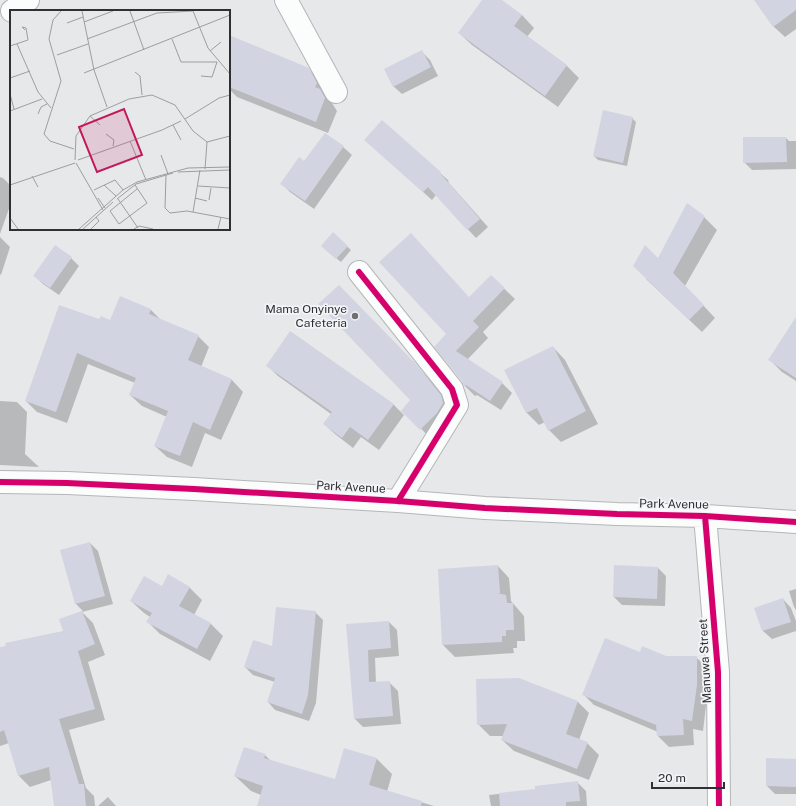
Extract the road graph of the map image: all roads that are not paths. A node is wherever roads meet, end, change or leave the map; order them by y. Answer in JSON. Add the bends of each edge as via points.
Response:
{"nodes":[{"id":1,"x":28,"y":0,"type":"edge"},
{"id":2,"x":286,"y":0,"type":"edge"},
{"id":3,"x":13,"y":10,"type":"edge"},
{"id":4,"x":10,"y":12,"type":"edge"},
{"id":5,"x":0,"y":20,"type":"edge"},
{"id":6,"x":336,"y":92,"type":"dead end"},
{"id":7,"x":359,"y":272,"type":"dead end"},
{"id":8,"x":0,"y":482,"type":"edge"},
{"id":9,"x":398,"y":501,"type":"junction"},
{"id":10,"x":706,"y":516,"type":"junction"},
{"id":11,"x":796,"y":522,"type":"edge"},
{"id":12,"x":719,"y":806,"type":"edge"}],
"edges":[{"from":1,"to":3,"type":"street"},
{"from":2,"to":6,"type":"street"},
{"from":4,"to":5,"type":"street"},
{"from":7,"to":9,"type":"street","via":[[452,389],[457,405]]},
{"from":8,"to":9,"type":"street","name":"Park Avenue","via":[[67,483]]},
{"from":9,"to":10,"type":"street","name":"Park Avenue","via":[[485,508]]},
{"from":10,"to":11,"type":"street","name":"Park Avenue"},
{"from":10,"to":12,"type":"street","name":"Manuwa Street","via":[[718,672]]}]}
